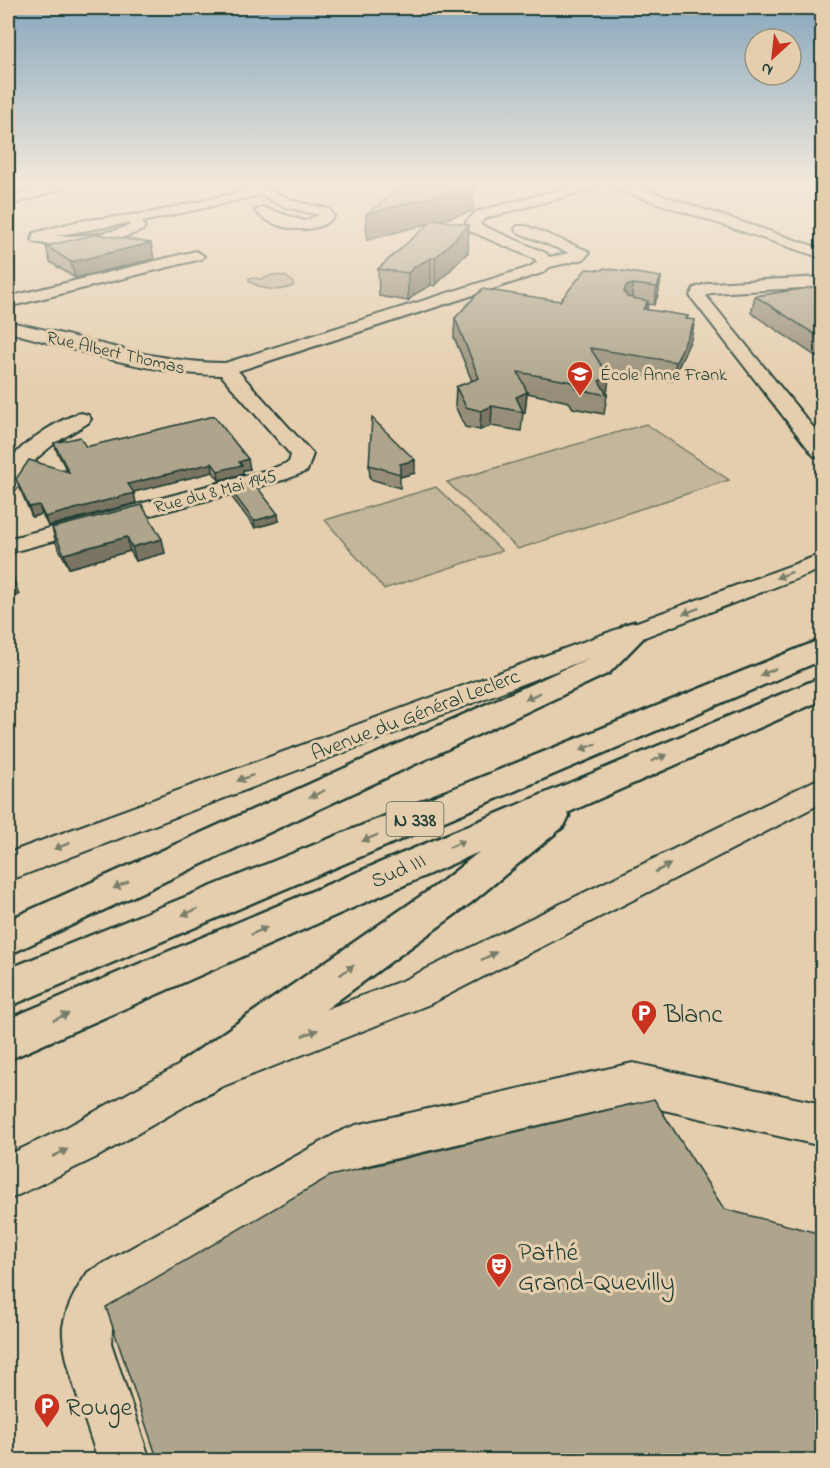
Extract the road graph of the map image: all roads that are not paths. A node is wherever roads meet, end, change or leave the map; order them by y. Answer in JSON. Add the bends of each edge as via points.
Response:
{"nodes":[{"id":1,"x":535,"y":254,"type":"edge"},
{"id":2,"x":581,"y":254,"type":"edge"},
{"id":3,"x":196,"y":256,"type":"dead end"},
{"id":4,"x":545,"y":263,"type":"junction"},
{"id":5,"x":822,"y":282,"type":"edge"},
{"id":6,"x":8,"y":302,"type":"edge"},
{"id":7,"x":698,"y":320,"type":"dead end"},
{"id":8,"x":720,"y":323,"type":"junction"},
{"id":9,"x":8,"y":327,"type":"edge"},
{"id":10,"x":226,"y":369,"type":"junction"},
{"id":11,"x":81,"y":419,"type":"dead end"},
{"id":12,"x":822,"y":452,"type":"edge"},
{"id":13,"x":8,"y":484,"type":"edge"},
{"id":14,"x":8,"y":546,"type":"edge"},
{"id":15,"x":822,"y":561,"type":"edge"},
{"id":16,"x":634,"y":632,"type":"junction"},
{"id":17,"x":822,"y":649,"type":"edge"},
{"id":18,"x":822,"y":688,"type":"edge"},
{"id":19,"x":585,"y":789,"type":"junction"},
{"id":20,"x":822,"y":789,"type":"edge"},
{"id":21,"x":8,"y":867,"type":"edge"},
{"id":22,"x":8,"y":938,"type":"edge"},
{"id":23,"x":8,"y":988,"type":"edge"},
{"id":24,"x":8,"y":1040,"type":"edge"},
{"id":25,"x":197,"y":1077,"type":"junction"},
{"id":26,"x":822,"y":1125,"type":"edge"},
{"id":27,"x":8,"y":1178,"type":"edge"},
{"id":28,"x":124,"y":1461,"type":"edge"}],
"edges":[{"from":1,"to":4,"type":"street"},
{"from":2,"to":4,"type":"street","name":"Rue Albert Thomas"},
{"from":3,"to":6,"type":"street"},
{"from":4,"to":10,"type":"street","name":"Rue Albert Thomas","via":[[536,270]]},
{"from":5,"to":8,"type":"street","via":[[700,291],[698,296]]},
{"from":7,"to":8,"type":"street"},
{"from":8,"to":12,"type":"street"},
{"from":9,"to":10,"type":"street","name":"Rue Albert Thomas","via":[[156,363],[190,369]]},
{"from":10,"to":14,"type":"street","name":"Rue du 8 Mai 1945","via":[[302,454],[299,466]]},
{"from":11,"to":13,"type":"street","via":[[36,446],[15,468]]},
{"from":15,"to":16,"type":"street","name":"Avenue du Général Leclerc","one_way":true},
{"from":16,"to":21,"type":"street","name":"Avenue du Général Leclerc","one_way":true},
{"from":16,"to":22,"type":"highway","one_way":true,"via":[[598,666]]},
{"from":17,"to":23,"type":"highway","name":"Sud III","number":"N 338","one_way":true},
{"from":19,"to":18,"type":"highway","name":"Sud III","number":"N 338","one_way":true},
{"from":24,"to":19,"type":"highway","name":"Sud III","number":"N 338","one_way":true},
{"from":25,"to":19,"type":"highway","one_way":true,"via":[[458,891]]},
{"from":25,"to":20,"type":"street","one_way":true,"via":[[417,992]]},
{"from":27,"to":25,"type":"street","one_way":true,"via":[[82,1142]]},
{"from":26,"to":28,"type":"street","via":[[633,1083],[356,1146],[105,1289],[92,1306],[86,1324],[87,1343]]}]}
